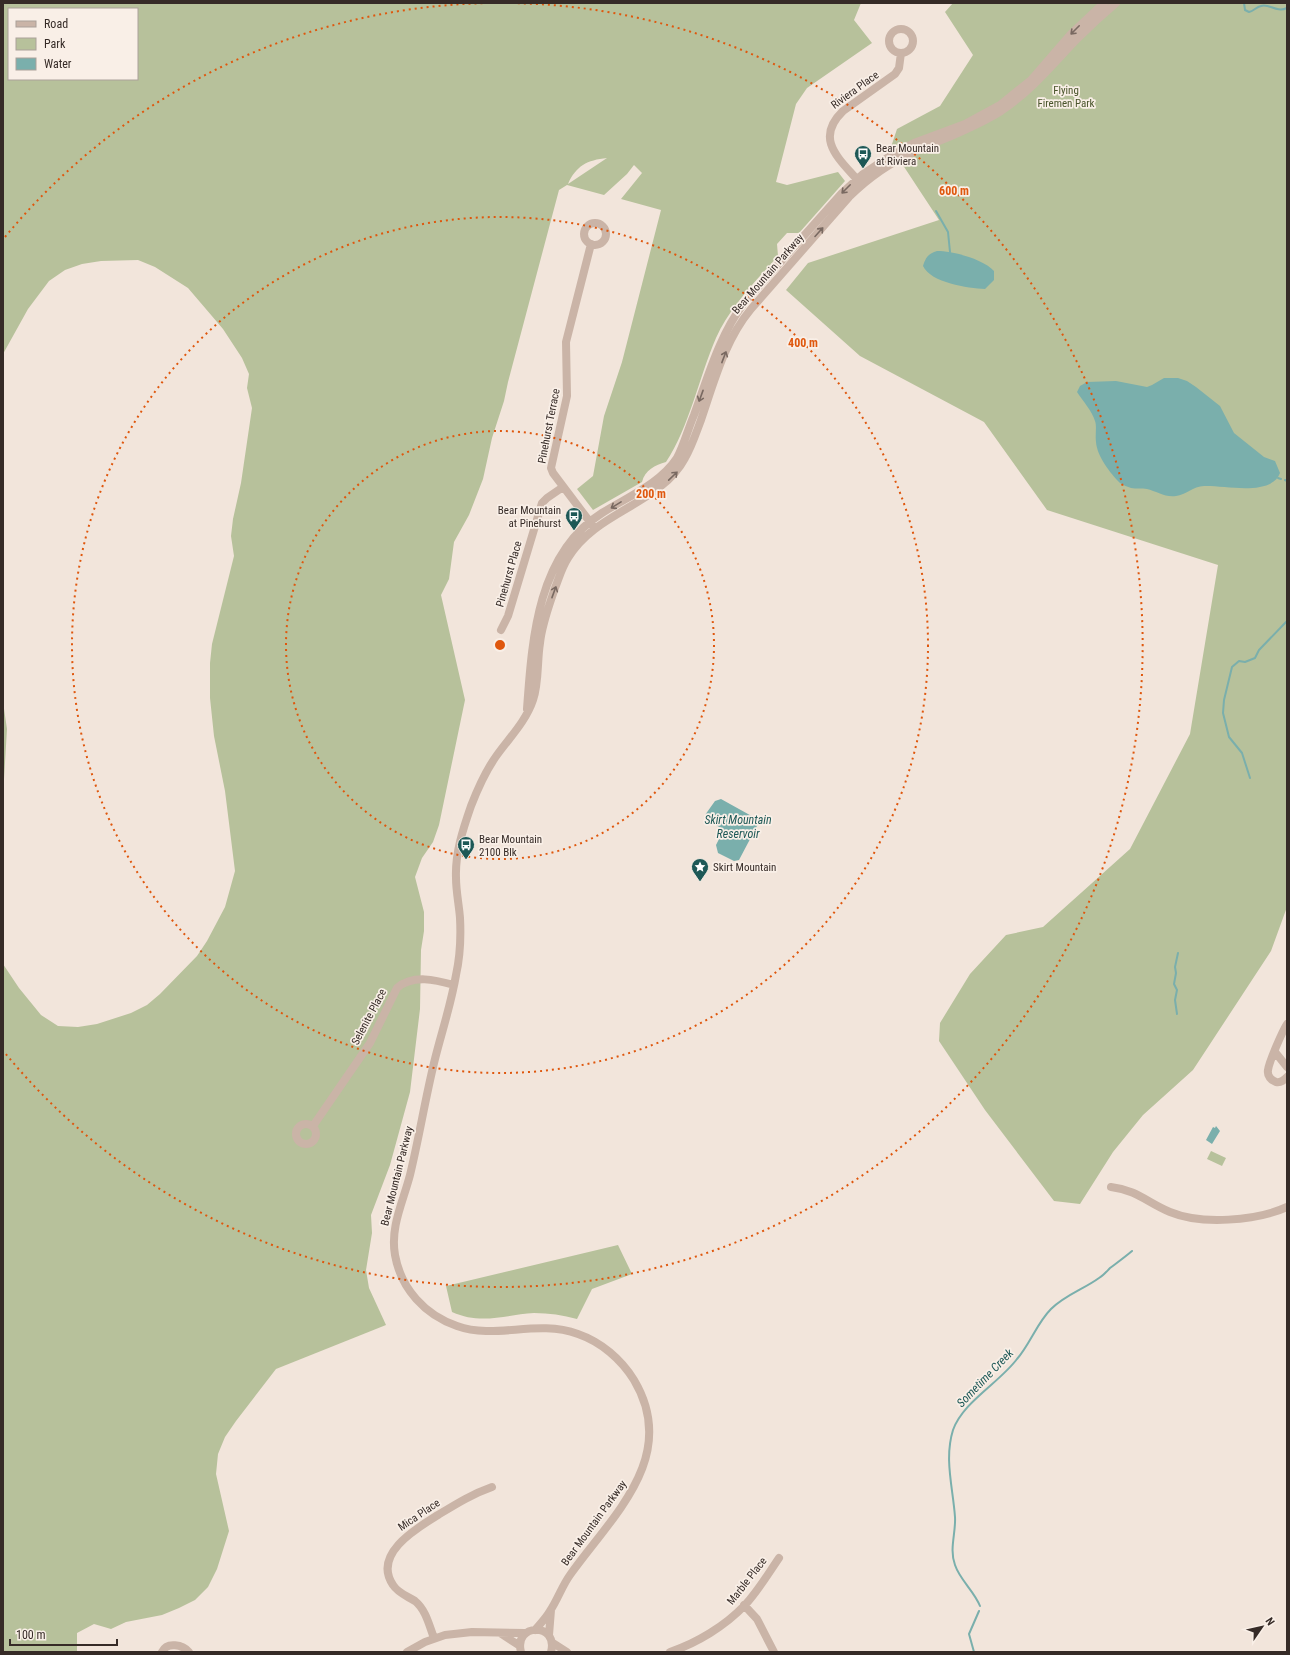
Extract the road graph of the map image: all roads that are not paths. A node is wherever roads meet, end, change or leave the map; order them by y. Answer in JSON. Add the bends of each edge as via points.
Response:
{"nodes":[{"id":1,"x":1104,"y":3,"type":"edge"},
{"id":2,"x":1116,"y":3,"type":"edge"},
{"id":3,"x":901,"y":53,"type":"dead end"},
{"id":4,"x":859,"y":182,"type":"junction"},
{"id":5,"x":591,"y":244,"type":"dead end"},
{"id":6,"x":563,"y":487,"type":"junction"},
{"id":7,"x":592,"y":525,"type":"junction"},
{"id":8,"x":501,"y":630,"type":"dead end"},
{"id":9,"x":454,"y":985,"type":"junction"},
{"id":10,"x":1287,"y":1024,"type":"edge"},
{"id":11,"x":1275,"y":1052,"type":"junction"},
{"id":12,"x":1287,"y":1067,"type":"edge"},
{"id":13,"x":1287,"y":1077,"type":"edge"},
{"id":14,"x":313,"y":1126,"type":"dead end"},
{"id":15,"x":1111,"y":1187,"type":"dead end"},
{"id":16,"x":1287,"y":1200,"type":"edge"},
{"id":17,"x":1287,"y":1207,"type":"edge"},
{"id":18,"x":492,"y":1487,"type":"dead end"},
{"id":19,"x":779,"y":1558,"type":"dead end"},
{"id":20,"x":744,"y":1605,"type":"junction"},
{"id":21,"x":551,"y":1610,"type":"junction"},
{"id":22,"x":534,"y":1630,"type":"junction"},
{"id":23,"x":500,"y":1633,"type":"junction"},
{"id":24,"x":525,"y":1633,"type":"junction"},
{"id":25,"x":549,"y":1635,"type":"junction"},
{"id":26,"x":434,"y":1638,"type":"junction"},
{"id":27,"x":553,"y":1643,"type":"junction"},
{"id":28,"x":520,"y":1649,"type":"edge"},
{"id":29,"x":162,"y":1652,"type":"edge"},
{"id":30,"x":189,"y":1652,"type":"edge"},
{"id":31,"x":407,"y":1652,"type":"edge"},
{"id":32,"x":551,"y":1652,"type":"edge"},
{"id":33,"x":567,"y":1652,"type":"edge"},
{"id":34,"x":670,"y":1652,"type":"edge"},
{"id":35,"x":774,"y":1652,"type":"edge"}],
"edges":[{"from":1,"to":4,"type":"street","name":"Bear Mountain Parkway","one_way":true,"via":[[1070,35],[1031,80],[1005,101],[965,124],[899,150],[874,165]]},
{"from":2,"to":4,"type":"street","name":"Bear Mountain Parkway","via":[[1080,36],[1035,85],[1014,102],[972,128],[902,158]]},
{"from":3,"to":4,"type":"street","name":"Riviera Place","via":[[899,68],[895,74],[843,110],[831,125],[832,148]]},
{"from":4,"to":7,"type":"street","name":"Bear Mountain Parkway","via":[[842,193],[769,274],[732,320],[721,342],[678,456],[671,466]]},
{"from":5,"to":6,"type":"street","name":"Pinehurst Terrace","via":[[566,342],[567,396],[551,463],[553,473]]},
{"from":6,"to":7,"type":"street","name":"Pinehurst Terrace"},
{"from":6,"to":8,"type":"street","name":"Pinehurst Place","via":[[542,503],[508,616]]},
{"from":7,"to":9,"type":"street","name":"Bear Mountain Parkway","via":[[571,540],[561,554],[546,589],[534,642],[527,712],[485,774],[470,808],[457,858],[460,940]]},
{"from":9,"to":14,"type":"street","name":"Selenite Place","via":[[432,980],[415,980],[397,988],[370,1043]]},
{"from":9,"to":21,"type":"street","name":"Bear Mountain Parkway","via":[[409,1179],[395,1224],[394,1248],[401,1274],[418,1302],[455,1326],[483,1331],[549,1327],[573,1332],[597,1343],[620,1361],[633,1379],[642,1396],[649,1425],[648,1455],[636,1483],[565,1582]]},
{"from":10,"to":11,"type":"street"},
{"from":11,"to":12,"type":"street"},
{"from":11,"to":13,"type":"street","via":[[1268,1075],[1279,1082]]},
{"from":15,"to":17,"type":"street","via":[[1123,1188],[1170,1212],[1195,1218],[1220,1220],[1253,1217]]},
{"from":16,"to":17,"type":"street"},
{"from":18,"to":26,"type":"street","name":"Mica Place","via":[[470,1495],[411,1532],[398,1544],[390,1559],[389,1577],[393,1586],[424,1610]]},
{"from":19,"to":20,"type":"street","name":"Marble Place"},
{"from":20,"to":34,"type":"street","name":"Marble Place","via":[[720,1626]]},
{"from":20,"to":35,"type":"street","via":[[757,1619]]},
{"from":21,"to":22,"type":"street","name":"Bear Mountain Parkway"},
{"from":21,"to":25,"type":"street","name":"Bear Mountain Parkway"},
{"from":22,"to":24,"type":"street"},
{"from":22,"to":25,"type":"street"},
{"from":23,"to":24,"type":"street"},
{"from":23,"to":26,"type":"street","via":[[465,1632]]},
{"from":23,"to":28,"type":"street"},
{"from":24,"to":28,"type":"street","via":[[521,1638]]},
{"from":25,"to":27,"type":"street"},
{"from":26,"to":31,"type":"street"},
{"from":27,"to":32,"type":"street"},
{"from":27,"to":33,"type":"street"},
{"from":29,"to":30,"type":"street","via":[[170,1645],[184,1648]]}]}
